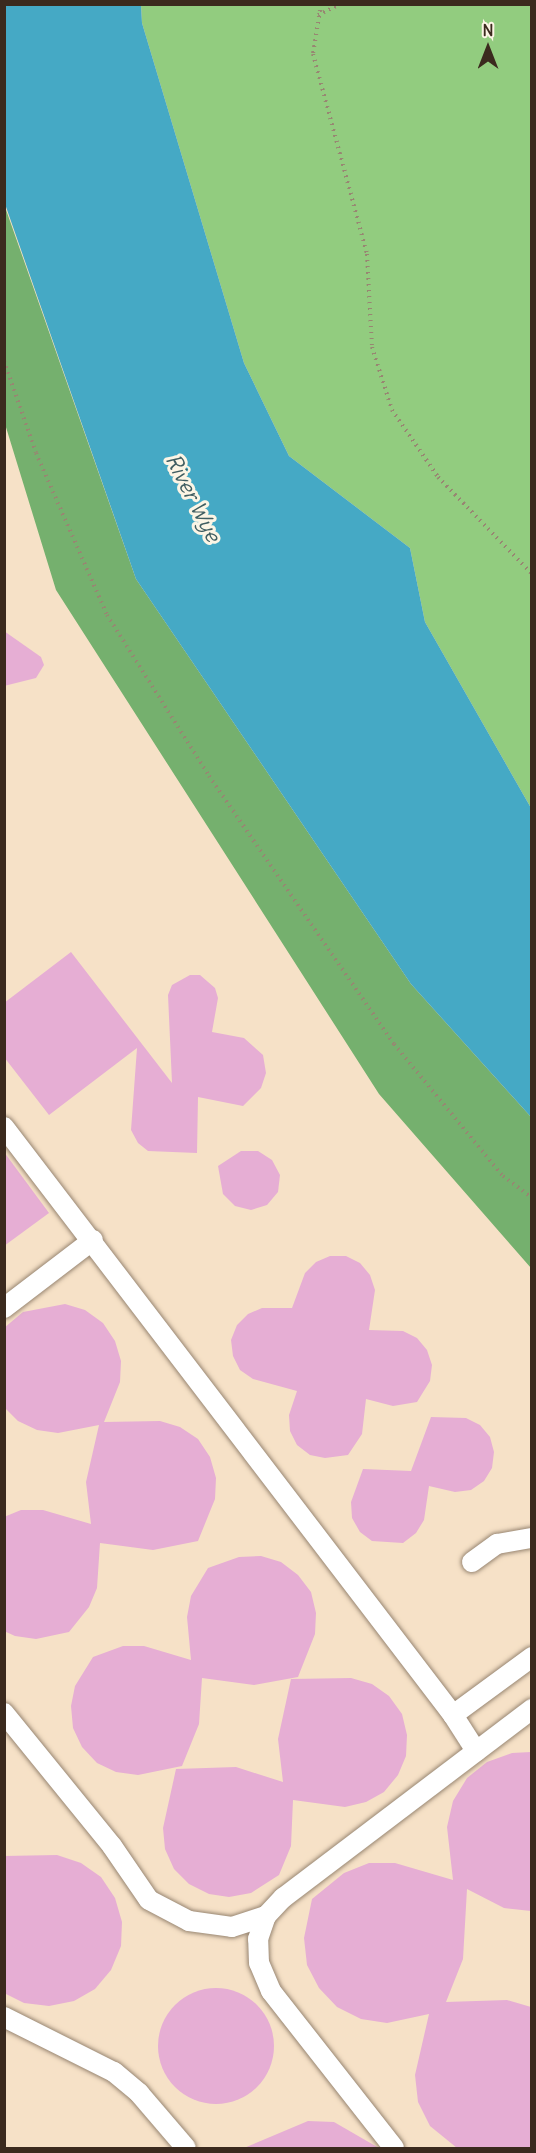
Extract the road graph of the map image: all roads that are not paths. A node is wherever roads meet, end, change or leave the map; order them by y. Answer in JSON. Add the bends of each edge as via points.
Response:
{"nodes":[{"id":1,"x":4,"y":1127,"type":"edge"},
{"id":2,"x":93,"y":1240,"type":"junction"},
{"id":3,"x":4,"y":1308,"type":"edge"},
{"id":4,"x":531,"y":1538,"type":"edge"},
{"id":5,"x":472,"y":1562,"type":"dead end"},
{"id":6,"x":531,"y":1657,"type":"edge"},
{"id":7,"x":531,"y":1709,"type":"edge"},
{"id":8,"x":4,"y":1713,"type":"edge"},
{"id":9,"x":453,"y":1715,"type":"junction"},
{"id":10,"x":476,"y":1752,"type":"junction"},
{"id":11,"x":266,"y":1916,"type":"junction"},
{"id":12,"x":4,"y":2017,"type":"edge"},
{"id":13,"x":186,"y":2148,"type":"edge"},
{"id":14,"x":394,"y":2148,"type":"edge"}],
"edges":[{"from":1,"to":2,"type":"lane"},
{"from":2,"to":3,"type":"lane"},
{"from":2,"to":9,"type":"lane"},
{"from":4,"to":5,"type":"lane","via":[[497,1544]]},
{"from":6,"to":9,"type":"lane"},
{"from":7,"to":10,"type":"lane"},
{"from":8,"to":11,"type":"lane","via":[[112,1846],[149,1900],[189,1921],[221,1926],[232,1927]]},
{"from":9,"to":10,"type":"lane"},
{"from":10,"to":11,"type":"lane","via":[[283,1898]]},
{"from":11,"to":14,"type":"lane","via":[[258,1939],[260,1963],[271,1992]]},
{"from":12,"to":13,"type":"lane","via":[[114,2072]]}]}
